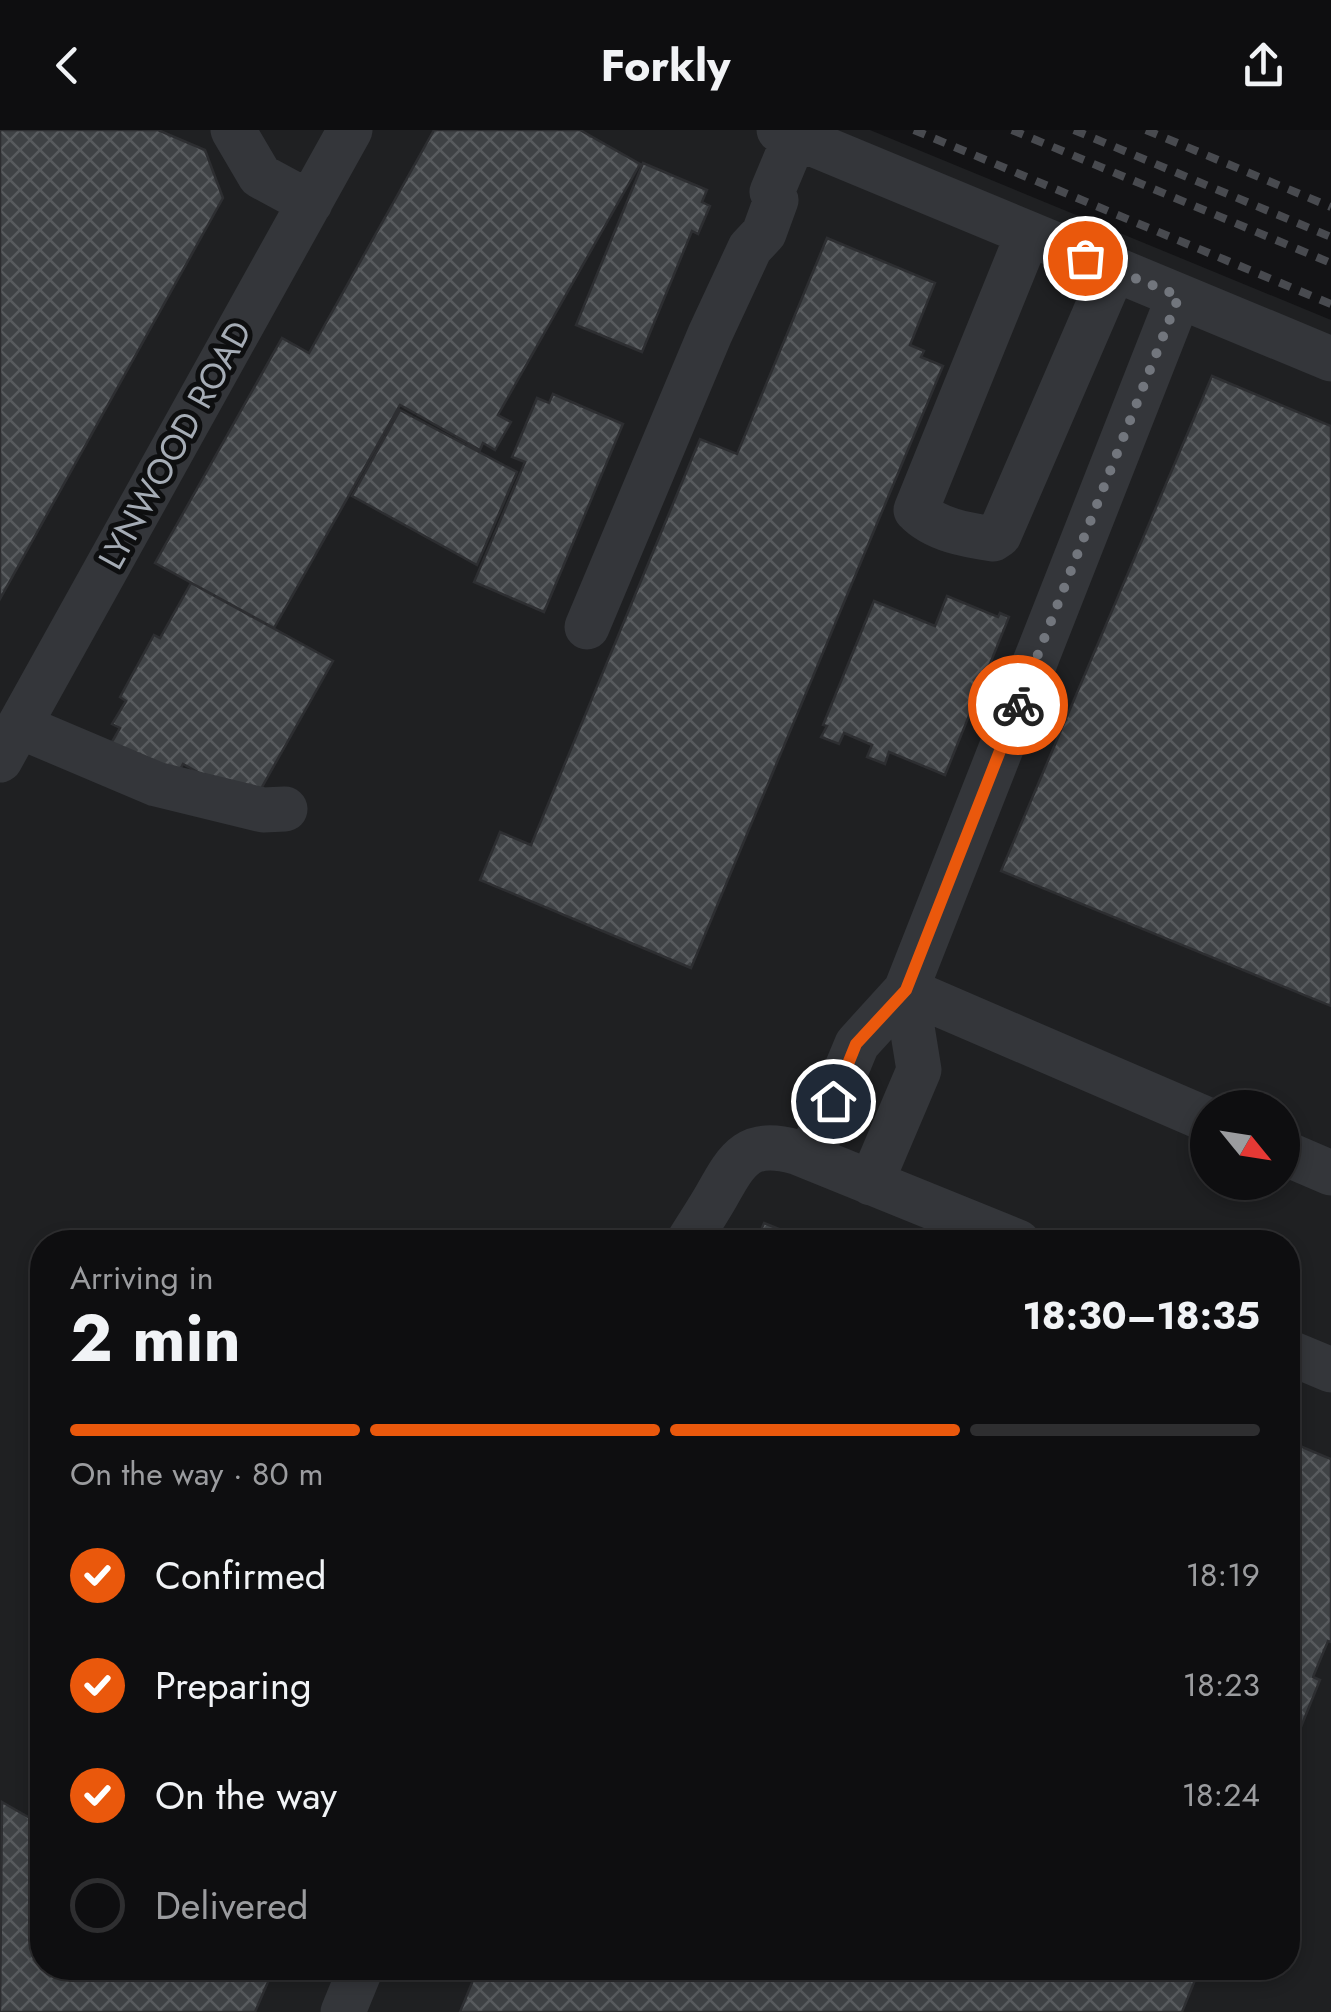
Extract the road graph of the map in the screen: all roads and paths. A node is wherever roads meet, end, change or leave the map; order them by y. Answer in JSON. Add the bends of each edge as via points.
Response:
{"nodes":[{"id":1,"x":233,"y":130,"type":"edge"},
{"id":2,"x":350,"y":130,"type":"edge"},
{"id":3,"x":787,"y":134,"type":"edge"},
{"id":4,"x":310,"y":203,"type":"junction"},
{"id":5,"x":1028,"y":234,"type":"junction"},
{"id":6,"x":1114,"y":269,"type":"junction"},
{"id":7,"x":1179,"y":296,"type":"junction"},
{"id":8,"x":1331,"y":359,"type":"edge"},
{"id":9,"x":587,"y":626,"type":"dead end"},
{"id":10,"x":10,"y":743,"type":"edge"},
{"id":11,"x":284,"y":809,"type":"dead end"},
{"id":12,"x":906,"y":990,"type":"junction"},
{"id":13,"x":1190,"y":1112,"type":"edge"},
{"id":14,"x":810,"y":1158,"type":"junction"},
{"id":15,"x":1300,"y":1160,"type":"edge"},
{"id":16,"x":1331,"y":1173,"type":"edge"},
{"id":17,"x":871,"y":1183,"type":"junction"},
{"id":18,"x":696,"y":1230,"type":"edge"},
{"id":19,"x":988,"y":1230,"type":"edge"},
{"id":20,"x":1300,"y":1357,"type":"edge"},
{"id":21,"x":1331,"y":1370,"type":"edge"},
{"id":22,"x":356,"y":1980,"type":"edge"},
{"id":23,"x":343,"y":2012,"type":"edge"}],
"edges":[{"from":1,"to":4,"type":"street","via":[[260,176]]},
{"from":2,"to":4,"type":"street","name":"LYNWOOD ROAD"},
{"from":3,"to":5,"type":"street"},
{"from":3,"to":9,"type":"street","via":[[772,192],[762,194],[749,225],[750,248]]},
{"from":4,"to":10,"type":"street","name":"LYNWOOD ROAD"},
{"from":5,"to":6,"type":"street"},
{"from":5,"to":6,"type":"street","via":[[916,510],[962,534],[999,535]]},
{"from":6,"to":7,"type":"street"},
{"from":7,"to":8,"type":"street"},
{"from":7,"to":12,"type":"street"},
{"from":10,"to":11,"type":"street","via":[[263,810]]},
{"from":12,"to":13,"type":"street"},
{"from":12,"to":14,"type":"street","via":[[856,1044]]},
{"from":12,"to":17,"type":"street","via":[[919,1070]]},
{"from":14,"to":17,"type":"street"},
{"from":14,"to":18,"type":"street","via":[[775,1148],[748,1153],[730,1168]]},
{"from":15,"to":16,"type":"street"},
{"from":17,"to":19,"type":"street"},
{"from":20,"to":21,"type":"street"},
{"from":22,"to":23,"type":"street"}]}
